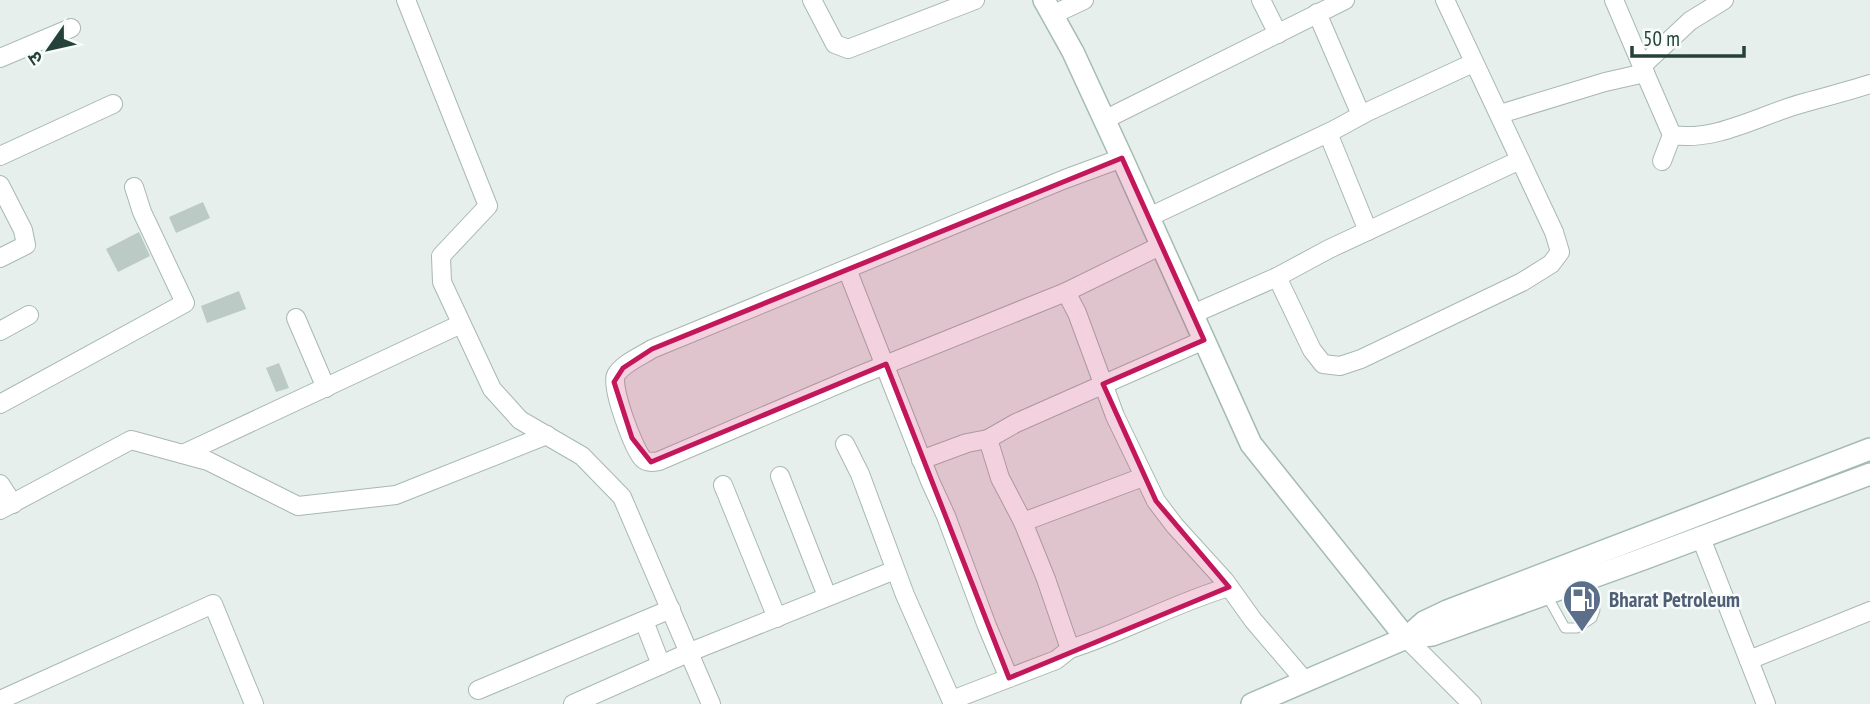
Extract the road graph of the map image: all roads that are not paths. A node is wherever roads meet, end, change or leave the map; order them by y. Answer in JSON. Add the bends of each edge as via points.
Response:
{"nodes":[{"id":1,"x":406,"y":0,"type":"edge"},
{"id":2,"x":812,"y":0,"type":"edge"},
{"id":3,"x":975,"y":0,"type":"edge"},
{"id":4,"x":1084,"y":0,"type":"edge"},
{"id":5,"x":1261,"y":0,"type":"edge"},
{"id":6,"x":1345,"y":0,"type":"edge"},
{"id":7,"x":1445,"y":0,"type":"edge"},
{"id":8,"x":1614,"y":0,"type":"edge"},
{"id":9,"x":1724,"y":0,"type":"edge"},
{"id":10,"x":1048,"y":8,"type":"edge"},
{"id":11,"x":1317,"y":13,"type":"junction"},
{"id":12,"x":71,"y":28,"type":"dead end"},
{"id":13,"x":1278,"y":33,"type":"junction"},
{"id":14,"x":0,"y":58,"type":"edge"},
{"id":15,"x":1474,"y":63,"type":"junction"},
{"id":16,"x":1643,"y":69,"type":"junction"},
{"id":17,"x":1870,"y":84,"type":"edge"},
{"id":18,"x":113,"y":104,"type":"dead end"},
{"id":19,"x":1500,"y":114,"type":"junction"},
{"id":20,"x":1361,"y":115,"type":"junction"},
{"id":21,"x":1104,"y":120,"type":"junction"},
{"id":22,"x":1328,"y":132,"type":"junction"},
{"id":23,"x":1672,"y":135,"type":"junction"},
{"id":24,"x":0,"y":156,"type":"edge"},
{"id":25,"x":1122,"y":158,"type":"junction"},
{"id":26,"x":1520,"y":160,"type":"junction"},
{"id":27,"x":1662,"y":161,"type":"dead end"},
{"id":28,"x":0,"y":185,"type":"edge"},
{"id":29,"x":134,"y":187,"type":"dead end"},
{"id":30,"x":1149,"y":217,"type":"junction"},
{"id":31,"x":1368,"y":230,"type":"junction"},
{"id":32,"x":1162,"y":245,"type":"junction"},
{"id":33,"x":0,"y":258,"type":"edge"},
{"id":34,"x":847,"y":269,"type":"junction"},
{"id":35,"x":1277,"y":277,"type":"junction"},
{"id":36,"x":1066,"y":292,"type":"junction"},
{"id":37,"x":1193,"y":314,"type":"junction"},
{"id":38,"x":29,"y":315,"type":"dead end"},
{"id":39,"x":296,"y":318,"type":"dead end"},
{"id":40,"x":461,"y":324,"type":"junction"},
{"id":41,"x":0,"y":331,"type":"edge"},
{"id":42,"x":1204,"y":340,"type":"junction"},
{"id":43,"x":886,"y":364,"type":"junction"},
{"id":44,"x":1103,"y":384,"type":"junction"},
{"id":45,"x":326,"y":388,"type":"junction"},
{"id":46,"x":0,"y":404,"type":"edge"},
{"id":47,"x":547,"y":435,"type":"junction"},
{"id":48,"x":988,"y":439,"type":"junction"},
{"id":49,"x":845,"y":444,"type":"dead end"},
{"id":50,"x":1870,"y":449,"type":"edge"},
{"id":51,"x":183,"y":454,"type":"junction"},
{"id":52,"x":921,"y":460,"type":"junction"},
{"id":53,"x":1870,"y":474,"type":"edge"},
{"id":54,"x":780,"y":475,"type":"dead end"},
{"id":55,"x":1143,"y":477,"type":"junction"},
{"id":56,"x":0,"y":484,"type":"edge"},
{"id":57,"x":723,"y":485,"type":"dead end"},
{"id":58,"x":6,"y":507,"type":"edge"},
{"id":59,"x":1023,"y":523,"type":"junction"},
{"id":60,"x":1697,"y":528,"type":"junction"},
{"id":61,"x":895,"y":570,"type":"junction"},
{"id":62,"x":1583,"y":581,"type":"junction"},
{"id":63,"x":1229,"y":587,"type":"junction"},
{"id":64,"x":1546,"y":594,"type":"junction"},
{"id":65,"x":827,"y":596,"type":"junction"},
{"id":66,"x":671,"y":609,"type":"junction"},
{"id":67,"x":1870,"y":611,"type":"edge"},
{"id":68,"x":777,"y":618,"type":"junction"},
{"id":69,"x":644,"y":621,"type":"junction"},
{"id":70,"x":1406,"y":638,"type":"junction"},
{"id":71,"x":1070,"y":649,"type":"junction"},
{"id":72,"x":690,"y":652,"type":"junction"},
{"id":73,"x":1749,"y":660,"type":"junction"},
{"id":74,"x":661,"y":665,"type":"junction"},
{"id":75,"x":1009,"y":678,"type":"junction"},
{"id":76,"x":1305,"y":681,"type":"junction"},
{"id":77,"x":478,"y":690,"type":"dead end"},
{"id":78,"x":0,"y":700,"type":"edge"},
{"id":79,"x":953,"y":702,"type":"edge"},
{"id":80,"x":254,"y":704,"type":"edge"},
{"id":81,"x":573,"y":704,"type":"edge"},
{"id":82,"x":711,"y":704,"type":"edge"},
{"id":83,"x":1254,"y":704,"type":"edge"},
{"id":84,"x":1472,"y":704,"type":"edge"},
{"id":85,"x":1766,"y":704,"type":"edge"}],
"edges":[{"from":1,"to":40,"type":"street","via":[[488,206],[440,256],[442,282]]},
{"from":2,"to":3,"type":"street","via":[[835,44],[848,49]]},
{"from":4,"to":10,"type":"street"},
{"from":5,"to":13,"type":"street"},
{"from":6,"to":11,"type":"street"},
{"from":7,"to":15,"type":"street"},
{"from":8,"to":16,"type":"street"},
{"from":9,"to":16,"type":"street","via":[[1690,21]]},
{"from":10,"to":21,"type":"street"},
{"from":11,"to":13,"type":"street"},
{"from":11,"to":20,"type":"street"},
{"from":12,"to":14,"type":"street"},
{"from":13,"to":21,"type":"street"},
{"from":15,"to":19,"type":"street"},
{"from":15,"to":20,"type":"street"},
{"from":16,"to":19,"type":"street"},
{"from":16,"to":23,"type":"street"},
{"from":17,"to":23,"type":"street","via":[[1713,133],[1692,138]]},
{"from":18,"to":24,"type":"street"},
{"from":19,"to":26,"type":"street"},
{"from":20,"to":22,"type":"street"},
{"from":21,"to":25,"type":"street"},
{"from":22,"to":30,"type":"street"},
{"from":22,"to":31,"type":"street"},
{"from":23,"to":27,"type":"street"},
{"from":25,"to":30,"type":"street"},
{"from":25,"to":34,"type":"street"},
{"from":26,"to":31,"type":"street"},
{"from":26,"to":35,"type":"street","via":[[1560,252],[1551,264],[1522,282],[1340,366],[1323,364],[1312,350]]},
{"from":28,"to":33,"type":"street","via":[[26,244]]},
{"from":29,"to":46,"type":"street","via":[[185,303]]},
{"from":30,"to":32,"type":"street"},
{"from":31,"to":35,"type":"street"},
{"from":32,"to":36,"type":"street"},
{"from":32,"to":37,"type":"street"},
{"from":34,"to":43,"type":"street"},
{"from":34,"to":43,"type":"street","via":[[676,338],[623,368],[614,382],[632,438],[643,458],[659,461]]},
{"from":35,"to":37,"type":"street"},
{"from":36,"to":43,"type":"street"},
{"from":36,"to":44,"type":"street"},
{"from":37,"to":42,"type":"street"},
{"from":38,"to":41,"type":"street"},
{"from":39,"to":45,"type":"street"},
{"from":40,"to":45,"type":"street"},
{"from":40,"to":47,"type":"street","via":[[492,389],[520,420]]},
{"from":42,"to":44,"type":"street"},
{"from":42,"to":70,"type":"street","via":[[1251,444]]},
{"from":43,"to":52,"type":"street"},
{"from":44,"to":48,"type":"street"},
{"from":44,"to":55,"type":"street"},
{"from":45,"to":51,"type":"street"},
{"from":47,"to":51,"type":"street","via":[[396,495],[298,506],[208,461]]},
{"from":47,"to":66,"type":"street","via":[[582,456],[622,497]]},
{"from":48,"to":52,"type":"street"},
{"from":48,"to":59,"type":"street","via":[[1000,478]]},
{"from":49,"to":61,"type":"street"},
{"from":50,"to":60,"type":"street"},
{"from":51,"to":58,"type":"street","via":[[131,440]]},
{"from":52,"to":75,"type":"street"},
{"from":53,"to":60,"type":"street"},
{"from":54,"to":65,"type":"street"},
{"from":55,"to":59,"type":"street"},
{"from":55,"to":63,"type":"street","via":[[1175,526]]},
{"from":56,"to":58,"type":"street"},
{"from":57,"to":68,"type":"street"},
{"from":59,"to":71,"type":"street"},
{"from":60,"to":62,"type":"street"},
{"from":60,"to":70,"type":"street","via":[[1447,611]]},
{"from":60,"to":73,"type":"street"},
{"from":61,"to":65,"type":"street"},
{"from":61,"to":79,"type":"street"},
{"from":62,"to":64,"type":"street"},
{"from":62,"to":64,"type":"lane","via":[[1595,611],[1577,628],[1565,628]]},
{"from":63,"to":71,"type":"street"},
{"from":63,"to":76,"type":"street"},
{"from":64,"to":70,"type":"street","via":[[1432,635]]},
{"from":65,"to":68,"type":"street"},
{"from":66,"to":69,"type":"street"},
{"from":66,"to":72,"type":"street"},
{"from":67,"to":73,"type":"street"},
{"from":68,"to":72,"type":"street"},
{"from":69,"to":74,"type":"street"},
{"from":69,"to":77,"type":"street"},
{"from":70,"to":76,"type":"street"},
{"from":70,"to":84,"type":"street"},
{"from":71,"to":75,"type":"street","via":[[1056,660]]},
{"from":72,"to":74,"type":"street"},
{"from":72,"to":82,"type":"street"},
{"from":73,"to":85,"type":"street"},
{"from":74,"to":81,"type":"street"},
{"from":75,"to":79,"type":"street"},
{"from":76,"to":83,"type":"street"},
{"from":78,"to":80,"type":"street","via":[[213,604]]}]}
